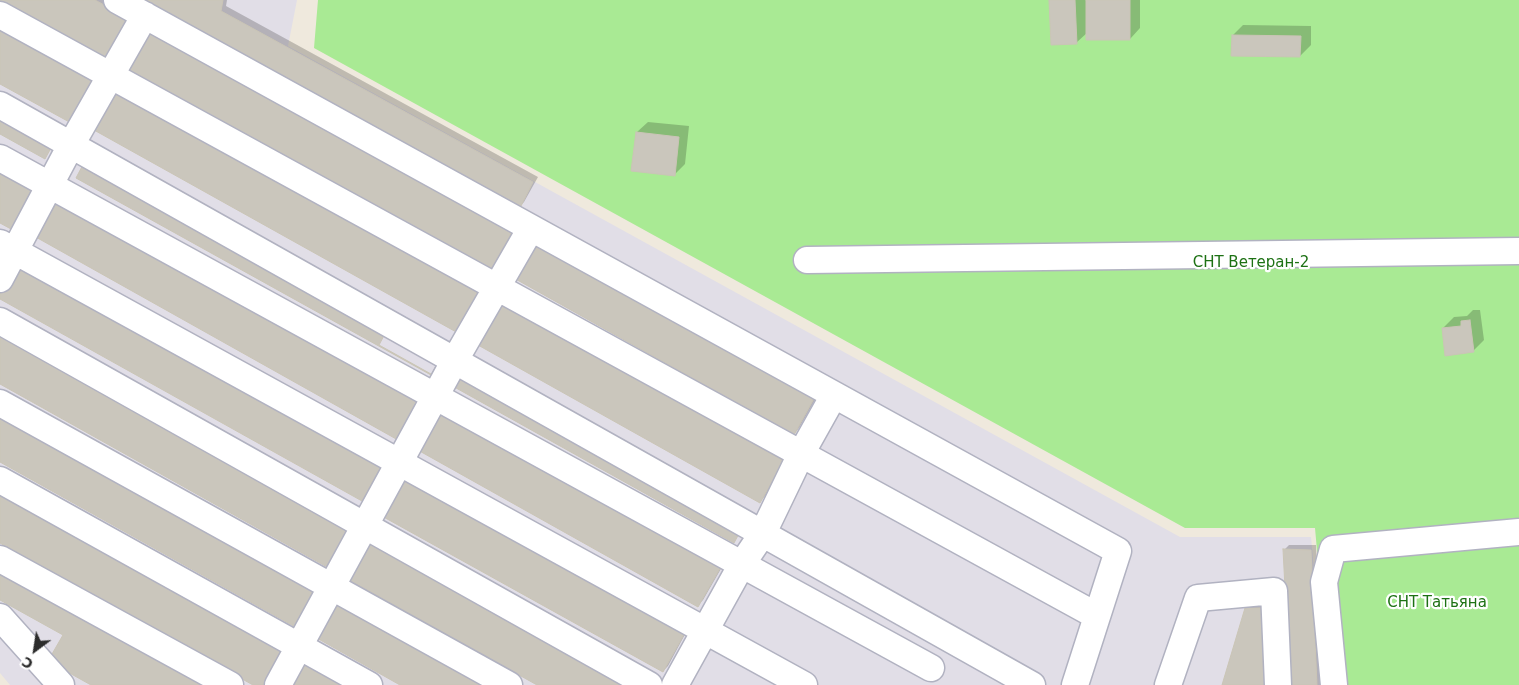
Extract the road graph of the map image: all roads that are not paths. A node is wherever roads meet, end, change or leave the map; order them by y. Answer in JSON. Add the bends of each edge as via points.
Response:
{"nodes":[{"id":1,"x":117,"y":0,"type":"edge"},
{"id":2,"x":0,"y":15,"type":"edge"},
{"id":3,"x":145,"y":15,"type":"junction"},
{"id":4,"x":111,"y":76,"type":"junction"},
{"id":5,"x":0,"y":105,"type":"edge"},
{"id":6,"x":71,"y":145,"type":"junction"},
{"id":7,"x":0,"y":158,"type":"edge"},
{"id":8,"x":50,"y":185,"type":"junction"},
{"id":9,"x":531,"y":228,"type":"junction"},
{"id":10,"x":7,"y":247,"type":"edge"},
{"id":11,"x":1519,"y":251,"type":"edge"},
{"id":12,"x":807,"y":260,"type":"dead end"},
{"id":13,"x":0,"y":279,"type":"edge"},
{"id":14,"x":497,"y":287,"type":"junction"},
{"id":15,"x":0,"y":322,"type":"edge"},
{"id":16,"x":455,"y":360,"type":"junction"},
{"id":17,"x":834,"y":395,"type":"junction"},
{"id":18,"x":435,"y":396,"type":"junction"},
{"id":19,"x":0,"y":403,"type":"edge"},
{"id":20,"x":801,"y":454,"type":"junction"},
{"id":21,"x":399,"y":462,"type":"junction"},
{"id":22,"x":0,"y":480,"type":"edge"},
{"id":23,"x":365,"y":526,"type":"junction"},
{"id":24,"x":1519,"y":532,"type":"edge"},
{"id":25,"x":763,"y":533,"type":"junction"},
{"id":26,"x":0,"y":559,"type":"edge"},
{"id":27,"x":742,"y":564,"type":"junction"},
{"id":28,"x":332,"y":586,"type":"junction"},
{"id":29,"x":1097,"y":616,"type":"junction"},
{"id":30,"x":0,"y":617,"type":"edge"},
{"id":31,"x":705,"y":631,"type":"junction"},
{"id":32,"x":951,"y":639,"type":"junction"},
{"id":33,"x":299,"y":646,"type":"junction"},
{"id":34,"x":926,"y":677,"type":"edge"},
{"id":35,"x":61,"y":681,"type":"edge"},
{"id":36,"x":230,"y":685,"type":"edge"},
{"id":37,"x":278,"y":685,"type":"edge"},
{"id":38,"x":368,"y":685,"type":"edge"},
{"id":39,"x":509,"y":685,"type":"edge"},
{"id":40,"x":649,"y":685,"type":"edge"},
{"id":41,"x":675,"y":685,"type":"edge"},
{"id":42,"x":804,"y":685,"type":"edge"},
{"id":43,"x":1032,"y":685,"type":"edge"},
{"id":44,"x":1075,"y":685,"type":"edge"},
{"id":45,"x":1168,"y":685,"type":"edge"},
{"id":46,"x":1278,"y":685,"type":"edge"},
{"id":47,"x":1334,"y":685,"type":"edge"}],
"edges":[{"from":1,"to":3,"type":"lane"},
{"from":2,"to":4,"type":"lane"},
{"from":3,"to":4,"type":"lane"},
{"from":3,"to":9,"type":"lane"},
{"from":4,"to":6,"type":"lane"},
{"from":4,"to":14,"type":"lane"},
{"from":5,"to":6,"type":"lane"},
{"from":6,"to":8,"type":"lane"},
{"from":6,"to":16,"type":"lane"},
{"from":7,"to":8,"type":"lane"},
{"from":8,"to":10,"type":"lane"},
{"from":8,"to":18,"type":"lane"},
{"from":9,"to":14,"type":"lane"},
{"from":9,"to":17,"type":"lane"},
{"from":10,"to":13,"type":"lane"},
{"from":10,"to":21,"type":"lane"},
{"from":11,"to":12,"type":"lane"},
{"from":14,"to":16,"type":"lane"},
{"from":14,"to":20,"type":"lane"},
{"from":15,"to":23,"type":"lane"},
{"from":16,"to":18,"type":"lane"},
{"from":16,"to":25,"type":"lane"},
{"from":17,"to":20,"type":"lane"},
{"from":17,"to":29,"type":"lane","via":[[1118,551]]},
{"from":18,"to":21,"type":"lane"},
{"from":18,"to":27,"type":"lane"},
{"from":19,"to":28,"type":"lane"},
{"from":20,"to":25,"type":"lane"},
{"from":20,"to":29,"type":"lane"},
{"from":21,"to":23,"type":"lane"},
{"from":21,"to":31,"type":"lane"},
{"from":22,"to":33,"type":"lane"},
{"from":23,"to":28,"type":"lane"},
{"from":23,"to":40,"type":"lane"},
{"from":24,"to":47,"type":"lane","via":[[1333,549],[1324,582]]},
{"from":25,"to":27,"type":"lane"},
{"from":25,"to":32,"type":"lane"},
{"from":26,"to":36,"type":"lane"},
{"from":27,"to":31,"type":"lane"},
{"from":27,"to":34,"type":"lane"},
{"from":28,"to":33,"type":"lane"},
{"from":28,"to":39,"type":"lane"},
{"from":29,"to":44,"type":"lane"},
{"from":30,"to":35,"type":"lane"},
{"from":31,"to":41,"type":"lane"},
{"from":31,"to":42,"type":"lane"},
{"from":32,"to":34,"type":"lane"},
{"from":32,"to":43,"type":"lane"},
{"from":33,"to":37,"type":"lane"},
{"from":33,"to":38,"type":"lane"},
{"from":45,"to":46,"type":"lane","via":[[1198,598],[1274,591]]}]}
